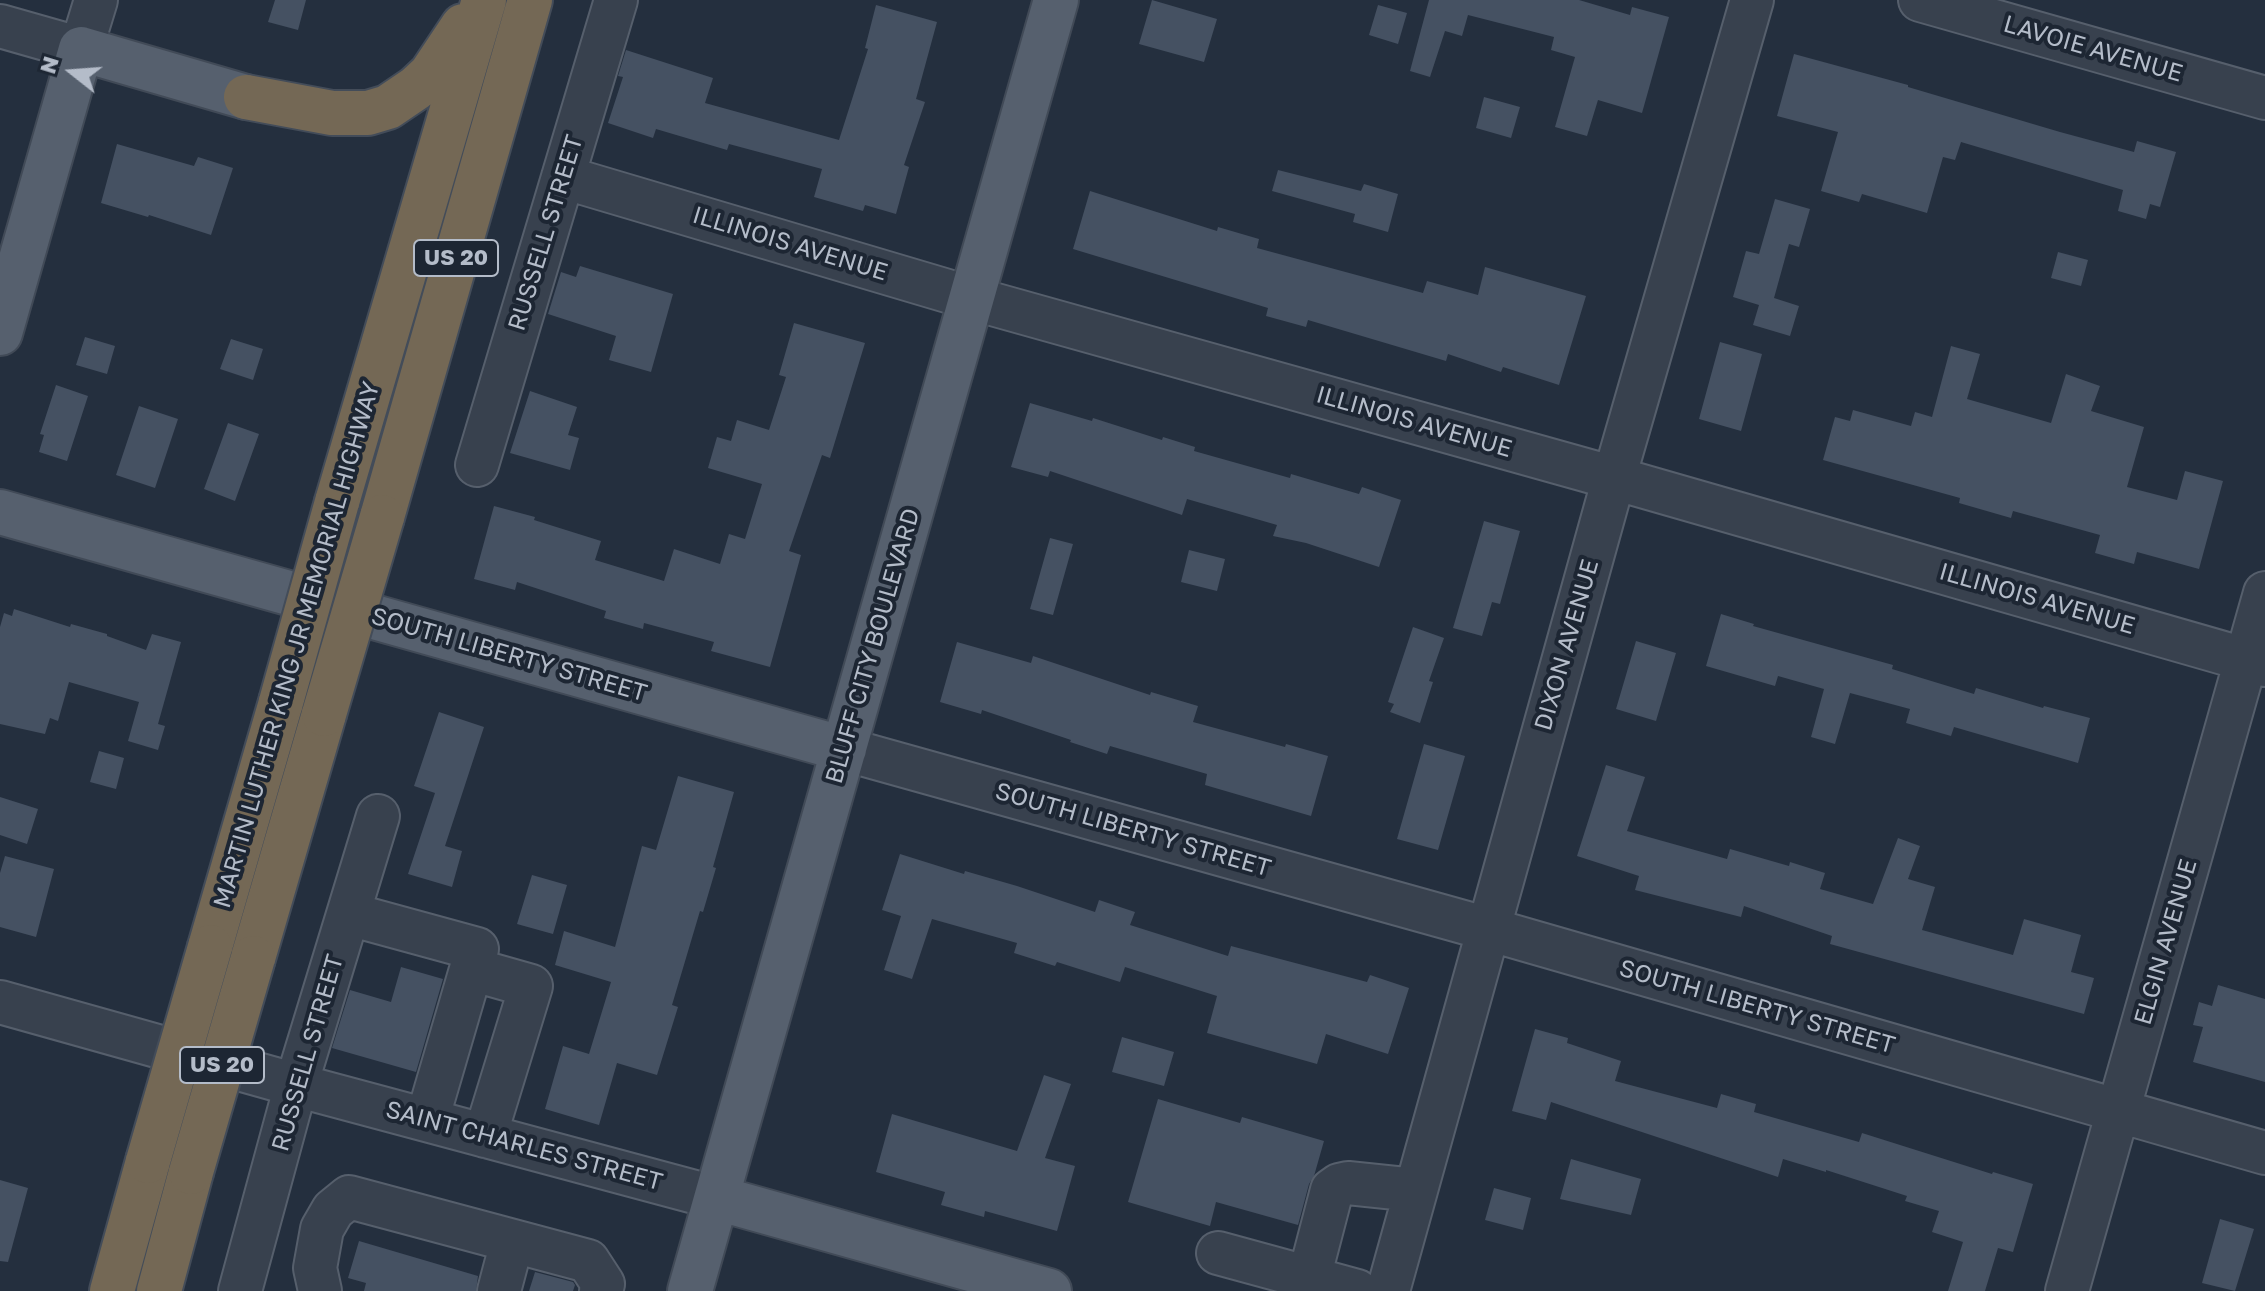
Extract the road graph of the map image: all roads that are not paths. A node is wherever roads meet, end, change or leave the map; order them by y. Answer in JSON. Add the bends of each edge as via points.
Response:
{"nodes":[{"id":1,"x":96,"y":0,"type":"edge"},
{"id":2,"x":482,"y":0,"type":"edge"},
{"id":3,"x":530,"y":0,"type":"edge"},
{"id":4,"x":616,"y":0,"type":"edge"},
{"id":5,"x":1056,"y":0,"type":"edge"},
{"id":6,"x":1752,"y":0,"type":"edge"},
{"id":7,"x":1920,"y":0,"type":"edge"},
{"id":8,"x":0,"y":26,"type":"edge"},
{"id":9,"x":81,"y":49,"type":"junction"},
{"id":10,"x":246,"y":97,"type":"joint"},
{"id":11,"x":2265,"y":98,"type":"edge"},
{"id":12,"x":563,"y":177,"type":"junction"},
{"id":13,"x":971,"y":298,"type":"junction"},
{"id":14,"x":0,"y":333,"type":"edge"},
{"id":15,"x":477,"y":465,"type":"dead end"},
{"id":16,"x":1614,"y":478,"type":"junction"},
{"id":17,"x":0,"y":512,"type":"edge"},
{"id":18,"x":2265,"y":593,"type":"edge"},
{"id":19,"x":2255,"y":662,"type":"edge"},
{"id":20,"x":844,"y":749,"type":"junction"},
{"id":21,"x":378,"y":816,"type":"dead end"},
{"id":22,"x":349,"y":914,"type":"junction"},
{"id":23,"x":1488,"y":929,"type":"junction"},
{"id":24,"x":471,"y":969,"type":"junction"},
{"id":25,"x":0,"y":1002,"type":"edge"},
{"id":26,"x":296,"y":1085,"type":"junction"},
{"id":27,"x":2119,"y":1111,"type":"junction"},
{"id":28,"x":427,"y":1120,"type":"junction"},
{"id":29,"x":485,"y":1136,"type":"junction"},
{"id":30,"x":2265,"y":1153,"type":"edge"},
{"id":31,"x":1415,"y":1190,"type":"junction"},
{"id":32,"x":717,"y":1198,"type":"junction"},
{"id":33,"x":512,"y":1242,"type":"junction"},
{"id":34,"x":1218,"y":1253,"type":"dead end"},
{"id":35,"x":1309,"y":1278,"type":"junction"},
{"id":36,"x":112,"y":1291,"type":"edge"},
{"id":37,"x":159,"y":1291,"type":"edge"},
{"id":38,"x":240,"y":1291,"type":"edge"},
{"id":39,"x":320,"y":1291,"type":"edge"},
{"id":40,"x":499,"y":1291,"type":"edge"},
{"id":41,"x":601,"y":1291,"type":"edge"},
{"id":42,"x":690,"y":1291,"type":"edge"},
{"id":43,"x":1049,"y":1291,"type":"edge"},
{"id":44,"x":1357,"y":1291,"type":"edge"},
{"id":45,"x":1388,"y":1291,"type":"edge"},
{"id":46,"x":2067,"y":1291,"type":"edge"}],
"edges":[{"from":1,"to":9,"type":"street"},
{"from":2,"to":10,"type":"highway","via":[[431,74],[388,107],[332,113]]},
{"from":2,"to":36,"type":"highway","name":"MARTIN LUTHER KING JR MEMORIAL HIGHWAY","number":"US 20","bridge":true},
{"from":3,"to":37,"type":"highway","name":"MARTIN LUTHER KING JR MEMORIAL HIGHWAY","number":"US 20","bridge":true},
{"from":4,"to":12,"type":"street","name":"RUSSELL STREET"},
{"from":5,"to":13,"type":"main road","name":"BLUFF CITY BOULEVARD"},
{"from":6,"to":16,"type":"street","name":"DIXON AVENUE"},
{"from":7,"to":11,"type":"street","name":"LAVOIE AVENUE"},
{"from":8,"to":9,"type":"street"},
{"from":9,"to":10,"type":"main road"},
{"from":9,"to":14,"type":"main road"},
{"from":12,"to":13,"type":"street","name":"ILLINOIS AVENUE"},
{"from":12,"to":15,"type":"street","name":"RUSSELL STREET"},
{"from":13,"to":16,"type":"street","name":"ILLINOIS AVENUE"},
{"from":13,"to":20,"type":"main road","name":"BLUFF CITY BOULEVARD"},
{"from":16,"to":19,"type":"street","name":"ILLINOIS AVENUE"},
{"from":16,"to":23,"type":"street","name":"DIXON AVENUE"},
{"from":17,"to":20,"type":"main road","name":"SOUTH LIBERTY STREET"},
{"from":18,"to":19,"type":"street","name":"ELGIN AVENUE"},
{"from":19,"to":27,"type":"street","name":"ELGIN AVENUE"},
{"from":20,"to":23,"type":"street","name":"SOUTH LIBERTY STREET"},
{"from":20,"to":32,"type":"main road","name":"BLUFF CITY BOULEVARD"},
{"from":21,"to":22,"type":"street","name":"RUSSELL STREET"},
{"from":22,"to":24,"type":"street","via":[[477,949]]},
{"from":22,"to":26,"type":"street","name":"RUSSELL STREET"},
{"from":23,"to":27,"type":"street","name":"SOUTH LIBERTY STREET"},
{"from":23,"to":31,"type":"street","name":"DIXON AVENUE"},
{"from":24,"to":28,"type":"street"},
{"from":24,"to":29,"type":"street","via":[[531,986]]},
{"from":25,"to":26,"type":"street","name":"SAINT CHARLES STREET"},
{"from":26,"to":28,"type":"street","name":"SAINT CHARLES STREET"},
{"from":26,"to":38,"type":"street","name":"RUSSELL STREET"},
{"from":27,"to":30,"type":"street","name":"SOUTH LIBERTY STREET"},
{"from":27,"to":46,"type":"street","name":"ELGIN AVENUE"},
{"from":28,"to":29,"type":"street","name":"SAINT CHARLES STREET"},
{"from":29,"to":32,"type":"street","name":"SAINT CHARLES STREET"},
{"from":31,"to":35,"type":"street","via":[[1348,1183],[1332,1190]]},
{"from":31,"to":45,"type":"street","name":"DIXON AVENUE"},
{"from":32,"to":42,"type":"main road","name":"BLUFF CITY BOULEVARD"},
{"from":32,"to":43,"type":"main road","name":"SAINT CHARLES STREET"},
{"from":33,"to":39,"type":"street","via":[[349,1197],[322,1229],[315,1268]]},
{"from":33,"to":40,"type":"street"},
{"from":33,"to":41,"type":"street","via":[[588,1261],[603,1284]]},
{"from":34,"to":35,"type":"street"},
{"from":35,"to":44,"type":"street"}]}
